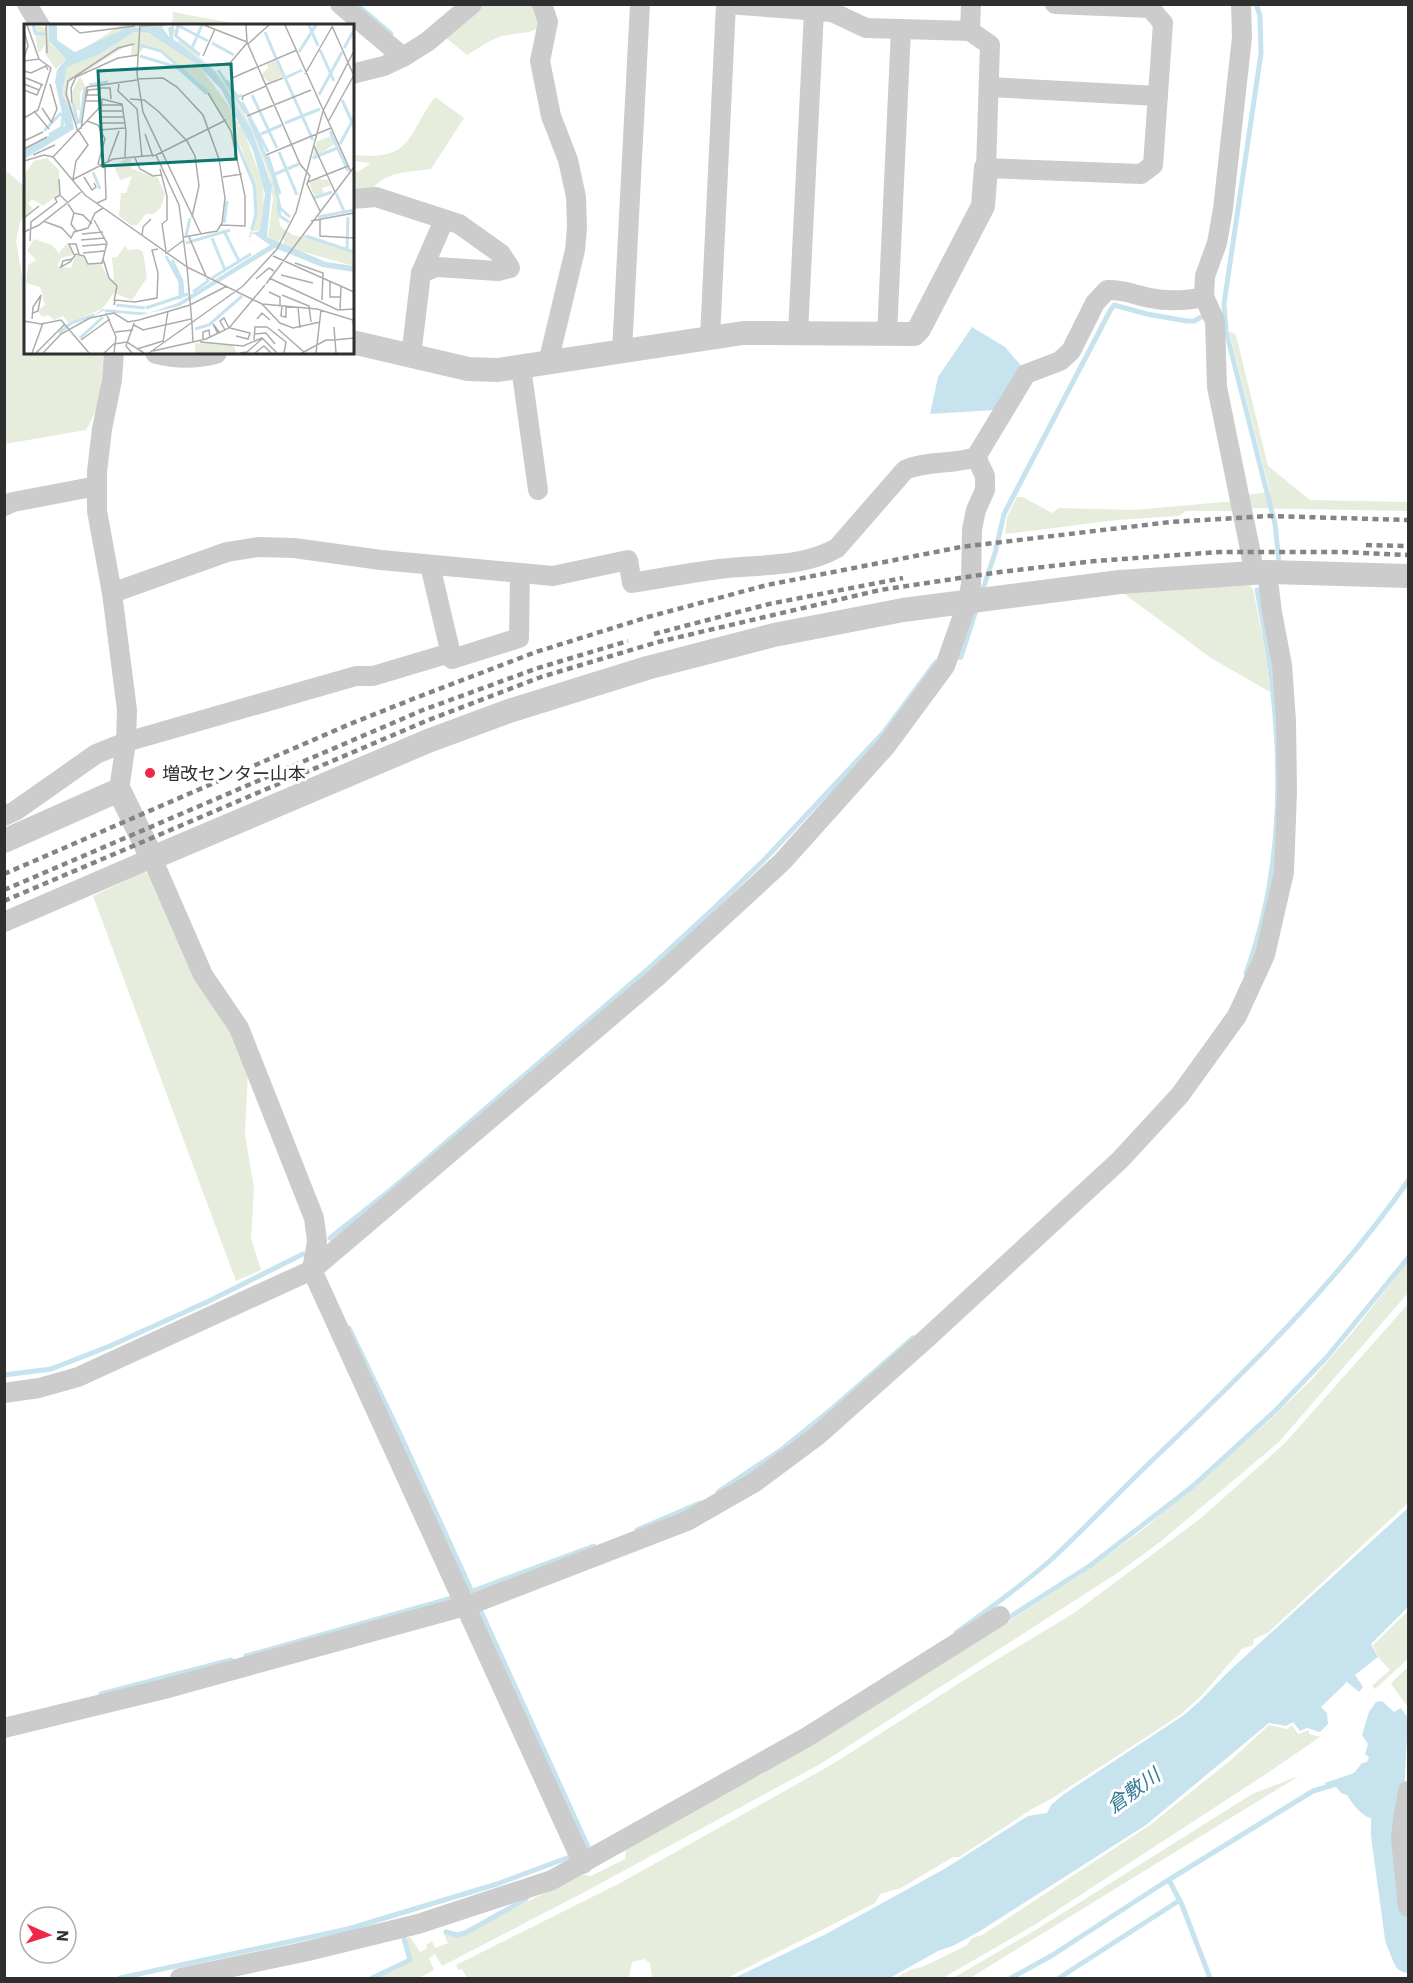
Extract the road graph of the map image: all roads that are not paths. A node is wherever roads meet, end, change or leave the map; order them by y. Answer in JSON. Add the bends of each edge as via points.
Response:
{"nodes":[{"id":1,"x":27,"y":4,"type":"edge"},
{"id":2,"x":340,"y":4,"type":"edge"},
{"id":3,"x":471,"y":4,"type":"edge"},
{"id":4,"x":542,"y":4,"type":"edge"},
{"id":5,"x":640,"y":4,"type":"edge"},
{"id":6,"x":727,"y":4,"type":"edge"},
{"id":7,"x":971,"y":4,"type":"edge"},
{"id":8,"x":1055,"y":4,"type":"edge"},
{"id":9,"x":1240,"y":4,"type":"edge"},
{"id":10,"x":1140,"y":6,"type":"edge"},
{"id":11,"x":814,"y":10,"type":"junction"},
{"id":12,"x":39,"y":24,"type":"edge"},
{"id":13,"x":902,"y":29,"type":"junction"},
{"id":14,"x":970,"y":31,"type":"junction"},
{"id":15,"x":403,"y":57,"type":"junction"},
{"id":16,"x":354,"y":74,"type":"edge"},
{"id":17,"x":989,"y":87,"type":"junction"},
{"id":18,"x":1158,"y":96,"type":"junction"},
{"id":19,"x":986,"y":168,"type":"junction"},
{"id":20,"x":354,"y":199,"type":"edge"},
{"id":21,"x":444,"y":220,"type":"junction"},
{"id":22,"x":421,"y":273,"type":"junction"},
{"id":23,"x":1208,"y":307,"type":"junction"},
{"id":24,"x":798,"y":333,"type":"junction"},
{"id":25,"x":887,"y":334,"type":"junction"},
{"id":26,"x":710,"y":338,"type":"junction"},
{"id":27,"x":354,"y":342,"type":"edge"},
{"id":28,"x":622,"y":352,"type":"junction"},
{"id":29,"x":114,"y":354,"type":"edge"},
{"id":30,"x":166,"y":354,"type":"edge"},
{"id":31,"x":207,"y":354,"type":"edge"},
{"id":32,"x":411,"y":356,"type":"junction"},
{"id":33,"x":548,"y":363,"type":"junction"},
{"id":34,"x":521,"y":367,"type":"junction"},
{"id":35,"x":976,"y":457,"type":"junction"},
{"id":36,"x":97,"y":486,"type":"junction"},
{"id":37,"x":538,"y":490,"type":"dead end"},
{"id":38,"x":4,"y":506,"type":"edge"},
{"id":39,"x":430,"y":565,"type":"junction"},
{"id":40,"x":1261,"y":573,"type":"junction"},
{"id":41,"x":520,"y":574,"type":"junction"},
{"id":42,"x":1408,"y":576,"type":"edge"},
{"id":43,"x":112,"y":593,"type":"junction"},
{"id":44,"x":977,"y":600,"type":"junction"},
{"id":45,"x":450,"y":653,"type":"junction"},
{"id":46,"x":126,"y":742,"type":"junction"},
{"id":47,"x":120,"y":790,"type":"junction"},
{"id":48,"x":4,"y":816,"type":"edge"},
{"id":49,"x":4,"y":841,"type":"edge"},
{"id":50,"x":152,"y":858,"type":"junction"},
{"id":51,"x":4,"y":922,"type":"edge"},
{"id":52,"x":312,"y":1270,"type":"junction"},
{"id":53,"x":4,"y":1393,"type":"edge"},
{"id":54,"x":468,"y":1600,"type":"junction"},
{"id":55,"x":1000,"y":1616,"type":"dead end"},
{"id":56,"x":4,"y":1728,"type":"edge"},
{"id":57,"x":1408,"y":1791,"type":"edge"},
{"id":58,"x":579,"y":1857,"type":"junction"},
{"id":59,"x":1408,"y":1907,"type":"edge"},
{"id":60,"x":180,"y":1978,"type":"edge"}],
"edges":[{"from":1,"to":12,"type":"street"},
{"from":2,"to":15,"type":"street"},
{"from":3,"to":15,"type":"street"},
{"from":4,"to":33,"type":"street","via":[[548,22],[540,62],[551,116],[568,160],[578,227]]},
{"from":5,"to":28,"type":"street"},
{"from":6,"to":11,"type":"street"},
{"from":6,"to":26,"type":"street"},
{"from":7,"to":14,"type":"street"},
{"from":8,"to":10,"type":"street"},
{"from":9,"to":23,"type":"street","via":[[1242,37],[1223,208],[1217,243],[1205,276]]},
{"from":10,"to":18,"type":"street","via":[[1150,8],[1163,23]]},
{"from":11,"to":13,"type":"street","via":[[832,12],[866,28]]},
{"from":11,"to":24,"type":"street"},
{"from":13,"to":14,"type":"street"},
{"from":13,"to":25,"type":"street"},
{"from":14,"to":17,"type":"street","via":[[990,45]]},
{"from":15,"to":16,"type":"street"},
{"from":17,"to":18,"type":"street"},
{"from":17,"to":19,"type":"street"},
{"from":18,"to":19,"type":"street","via":[[1154,165],[1141,174]]},
{"from":19,"to":25,"type":"street","via":[[982,206],[920,329],[914,334]]},
{"from":20,"to":21,"type":"street","via":[[376,197]]},
{"from":21,"to":22,"type":"street"},
{"from":21,"to":22,"type":"street","via":[[468,230],[501,254],[510,267],[498,271],[437,267]]},
{"from":22,"to":32,"type":"street"},
{"from":23,"to":35,"type":"street","via":[[1120,289],[1107,291],[1095,303],[1071,351],[1060,361],[1026,374]]},
{"from":23,"to":40,"type":"street","via":[[1215,321],[1218,387]]},
{"from":24,"to":25,"type":"street"},
{"from":24,"to":26,"type":"street","via":[[743,333]]},
{"from":26,"to":28,"type":"street"},
{"from":27,"to":32,"type":"street"},
{"from":28,"to":33,"type":"street"},
{"from":29,"to":36,"type":"street"},
{"from":30,"to":31,"type":"street"},
{"from":32,"to":34,"type":"street","via":[[468,369]]},
{"from":33,"to":34,"type":"street"},
{"from":34,"to":37,"type":"street"},
{"from":35,"to":41,"type":"street","via":[[905,470],[837,548],[823,555],[632,583],[628,560],[553,576]]},
{"from":35,"to":44,"type":"street","via":[[985,476],[985,490],[972,529],[971,584]]},
{"from":36,"to":38,"type":"street"},
{"from":36,"to":43,"type":"street","via":[[97,511]]},
{"from":39,"to":41,"type":"street"},
{"from":39,"to":43,"type":"street","via":[[258,547],[227,552]]},
{"from":39,"to":45,"type":"street"},
{"from":40,"to":42,"type":"street"},
{"from":40,"to":44,"type":"street","via":[[1120,582]]},
{"from":40,"to":54,"type":"street","via":[[1282,665],[1287,792],[1284,872],[1265,955],[1237,1016],[1180,1095],[1120,1160],[926,1339],[817,1436],[755,1482],[687,1521]]},
{"from":41,"to":45,"type":"street","via":[[519,638],[452,659]]},
{"from":43,"to":46,"type":"street","via":[[127,710]]},
{"from":44,"to":50,"type":"street","via":[[774,635],[647,668],[509,711],[428,741]]},
{"from":44,"to":52,"type":"street","via":[[948,659],[886,746],[782,862],[657,977]]},
{"from":45,"to":46,"type":"street"},
{"from":46,"to":47,"type":"street"},
{"from":46,"to":48,"type":"street","via":[[96,754]]},
{"from":47,"to":49,"type":"street"},
{"from":47,"to":50,"type":"street"},
{"from":50,"to":51,"type":"street"},
{"from":50,"to":52,"type":"street","via":[[203,975],[239,1028],[314,1218],[317,1241]]},
{"from":52,"to":53,"type":"street","via":[[78,1377]]},
{"from":52,"to":54,"type":"street"},
{"from":54,"to":56,"type":"street","via":[[315,1649]]},
{"from":54,"to":58,"type":"street"},
{"from":55,"to":58,"type":"street","via":[[807,1737]]},
{"from":57,"to":59,"type":"street","via":[[1401,1839]]},
{"from":58,"to":60,"type":"street","via":[[552,1880],[418,1924]]}]}
